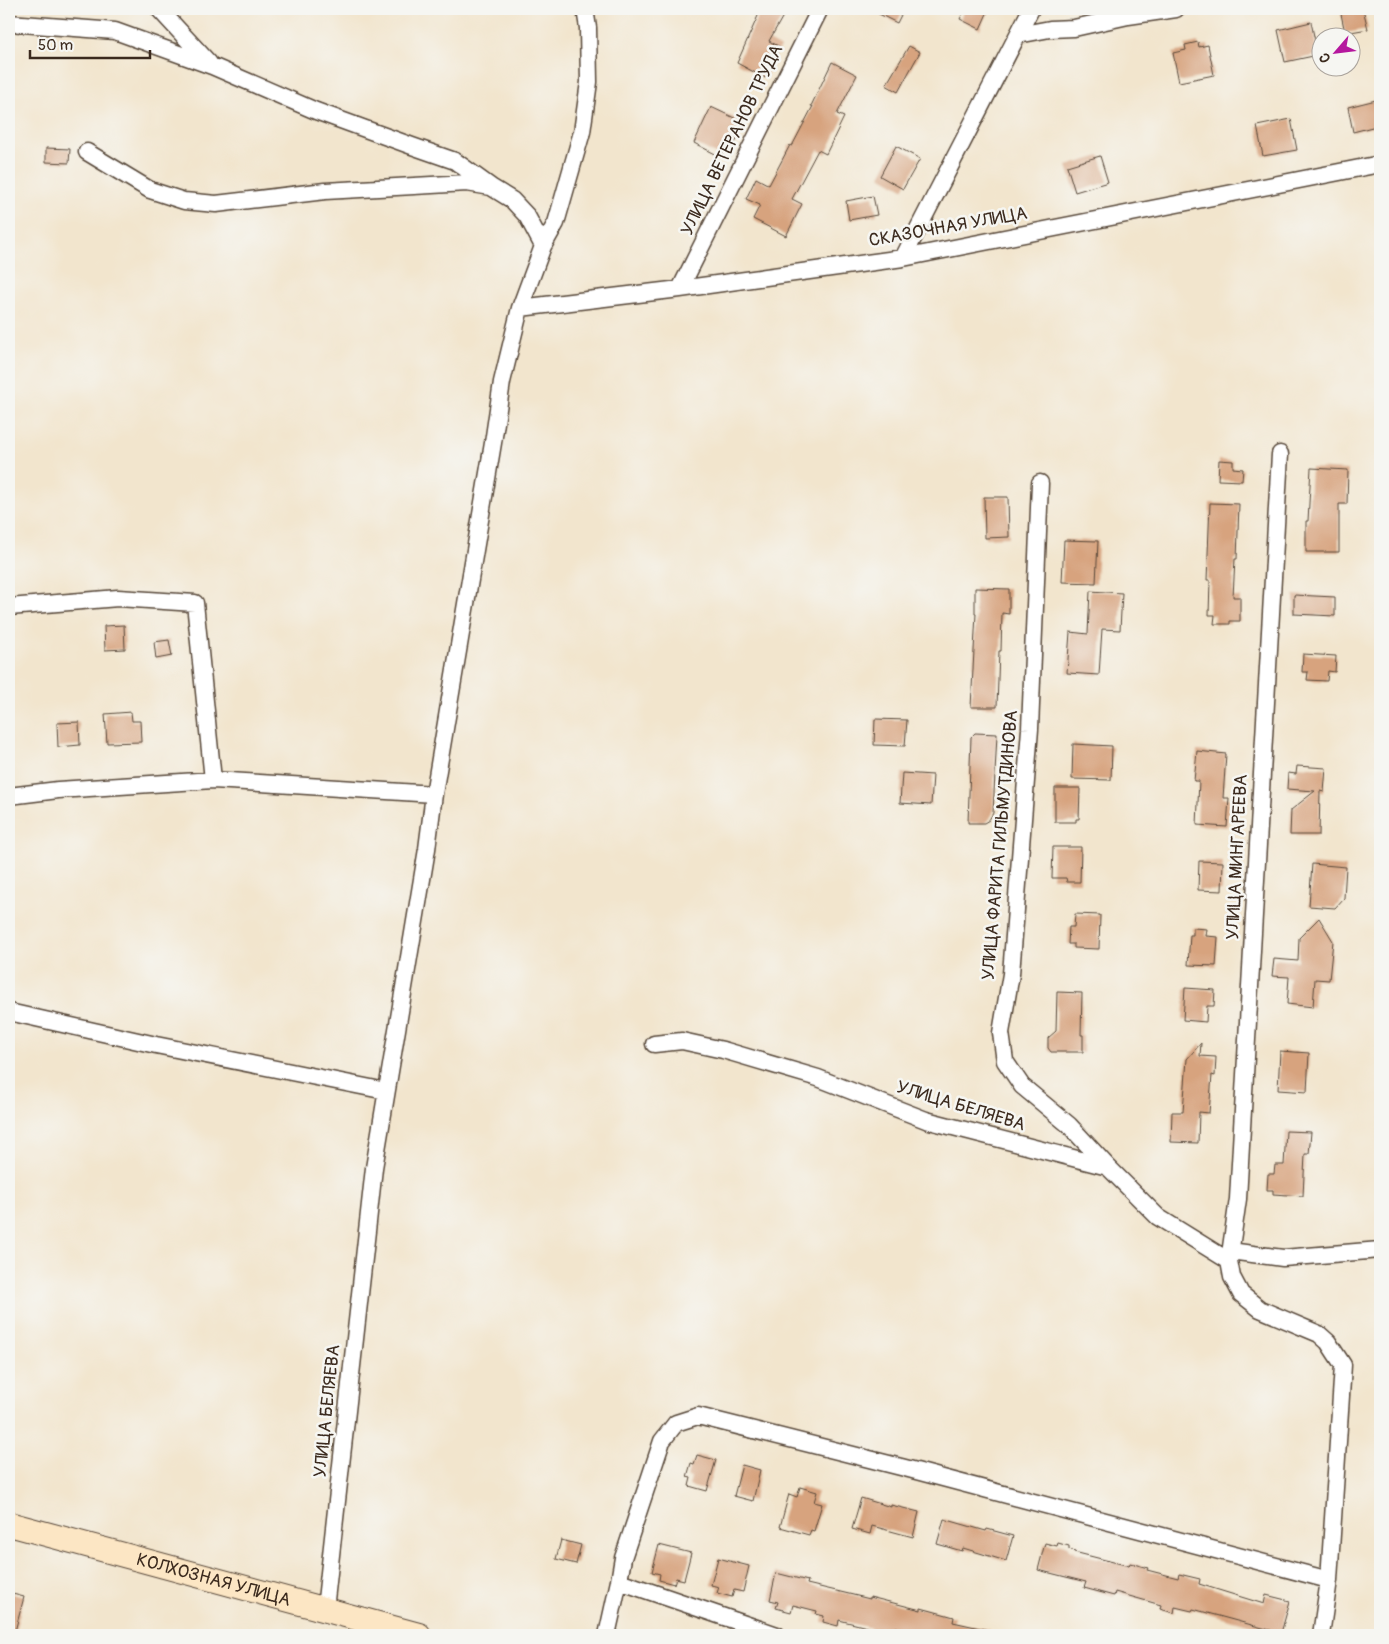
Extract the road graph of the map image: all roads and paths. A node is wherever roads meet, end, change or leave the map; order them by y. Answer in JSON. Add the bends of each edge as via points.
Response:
{"nodes":[{"id":1,"x":159,"y":9,"type":"edge"},
{"id":2,"x":585,"y":9,"type":"edge"},
{"id":3,"x":820,"y":9,"type":"edge"},
{"id":4,"x":1031,"y":9,"type":"edge"},
{"id":5,"x":1176,"y":9,"type":"edge"},
{"id":6,"x":9,"y":23,"type":"edge"},
{"id":7,"x":1018,"y":35,"type":"junction"},
{"id":8,"x":212,"y":66,"type":"junction"},
{"id":9,"x":87,"y":152,"type":"dead end"},
{"id":10,"x":1380,"y":164,"type":"edge"},
{"id":11,"x":491,"y":187,"type":"junction"},
{"id":12,"x":543,"y":246,"type":"junction"},
{"id":13,"x":902,"y":258,"type":"junction"},
{"id":14,"x":680,"y":289,"type":"junction"},
{"id":15,"x":520,"y":308,"type":"junction"},
{"id":16,"x":1280,"y":454,"type":"dead end"},
{"id":17,"x":1040,"y":483,"type":"dead end"},
{"id":18,"x":9,"y":607,"type":"edge"},
{"id":19,"x":213,"y":780,"type":"junction"},
{"id":20,"x":434,"y":794,"type":"junction"},
{"id":21,"x":9,"y":796,"type":"edge"},
{"id":22,"x":9,"y":1012,"type":"edge"},
{"id":23,"x":654,"y":1044,"type":"dead end"},
{"id":24,"x":386,"y":1091,"type":"junction"},
{"id":25,"x":1108,"y":1167,"type":"junction"},
{"id":26,"x":1380,"y":1250,"type":"edge"},
{"id":27,"x":1230,"y":1256,"type":"junction"},
{"id":28,"x":9,"y":1524,"type":"edge"},
{"id":29,"x":1329,"y":1580,"type":"junction"},
{"id":30,"x":619,"y":1581,"type":"junction"},
{"id":31,"x":326,"y":1609,"type":"junction"},
{"id":32,"x":419,"y":1635,"type":"edge"},
{"id":33,"x":607,"y":1635,"type":"edge"},
{"id":34,"x":777,"y":1635,"type":"edge"},
{"id":35,"x":1321,"y":1635,"type":"edge"}],
"edges":[{"from":1,"to":8,"type":"street"},
{"from":2,"to":12,"type":"street","name":"УЛИЦА БЕЛЯЕВА","via":[[589,82],[582,132],[556,223]]},
{"from":3,"to":14,"type":"street","name":"УЛИЦА ВЕТЕРАНОВ ТРУДА"},
{"from":4,"to":7,"type":"street"},
{"from":5,"to":7,"type":"street"},
{"from":6,"to":8,"type":"street","via":[[115,32]]},
{"from":7,"to":13,"type":"street"},
{"from":8,"to":11,"type":"street","via":[[316,111],[456,161]]},
{"from":9,"to":11,"type":"street","via":[[150,190],[184,201],[216,204],[325,191],[467,184]]},
{"from":10,"to":13,"type":"street","name":"СКАЗОЧНАЯ УЛИЦА"},
{"from":11,"to":12,"type":"street","via":[[512,200],[528,216]]},
{"from":12,"to":15,"type":"street","name":"УЛИЦА БЕЛЯЕВА"},
{"from":13,"to":14,"type":"street","name":"СКАЗОЧНАЯ УЛИЦА"},
{"from":14,"to":15,"type":"street","name":"СКАЗОЧНАЯ УЛИЦА"},
{"from":15,"to":20,"type":"street","name":"УЛИЦА БЕЛЯЕВА","via":[[502,382]]},
{"from":16,"to":27,"type":"street","name":"УЛИЦА МИНГАРЕЕВА","via":[[1239,1189]]},
{"from":17,"to":25,"type":"street","name":"УЛИЦА ФАРИТА ГИЛЬМУТДИНОВА","via":[[1028,767],[1011,974],[1001,1033],[1005,1061],[1022,1086],[1069,1124]]},
{"from":18,"to":19,"type":"street","via":[[118,598],[195,603]]},
{"from":19,"to":20,"type":"street"},
{"from":19,"to":21,"type":"street"},
{"from":20,"to":24,"type":"street","name":"УЛИЦА БЕЛЯЕВА"},
{"from":22,"to":24,"type":"street"},
{"from":23,"to":25,"type":"street","name":"УЛИЦА БЕЛЯЕВА","via":[[682,1041],[723,1050],[818,1078],[926,1120]]},
{"from":24,"to":31,"type":"street","name":"УЛИЦА БЕЛЯЕВА","via":[[368,1216]]},
{"from":25,"to":27,"type":"street","via":[[1158,1217]]},
{"from":26,"to":27,"type":"street","via":[[1283,1258]]},
{"from":27,"to":29,"type":"street","via":[[1232,1277],[1241,1294],[1260,1309],[1319,1334],[1343,1365]]},
{"from":28,"to":31,"type":"main road","name":"КОЛХОЗНАЯ УЛИЦА"},
{"from":29,"to":30,"type":"street","via":[[698,1416],[676,1423],[662,1441],[623,1558]]},
{"from":29,"to":35,"type":"street"},
{"from":30,"to":33,"type":"street"},
{"from":30,"to":34,"type":"street"},
{"from":31,"to":32,"type":"main road","name":"КОЛХОЗНАЯ УЛИЦА"}]}
